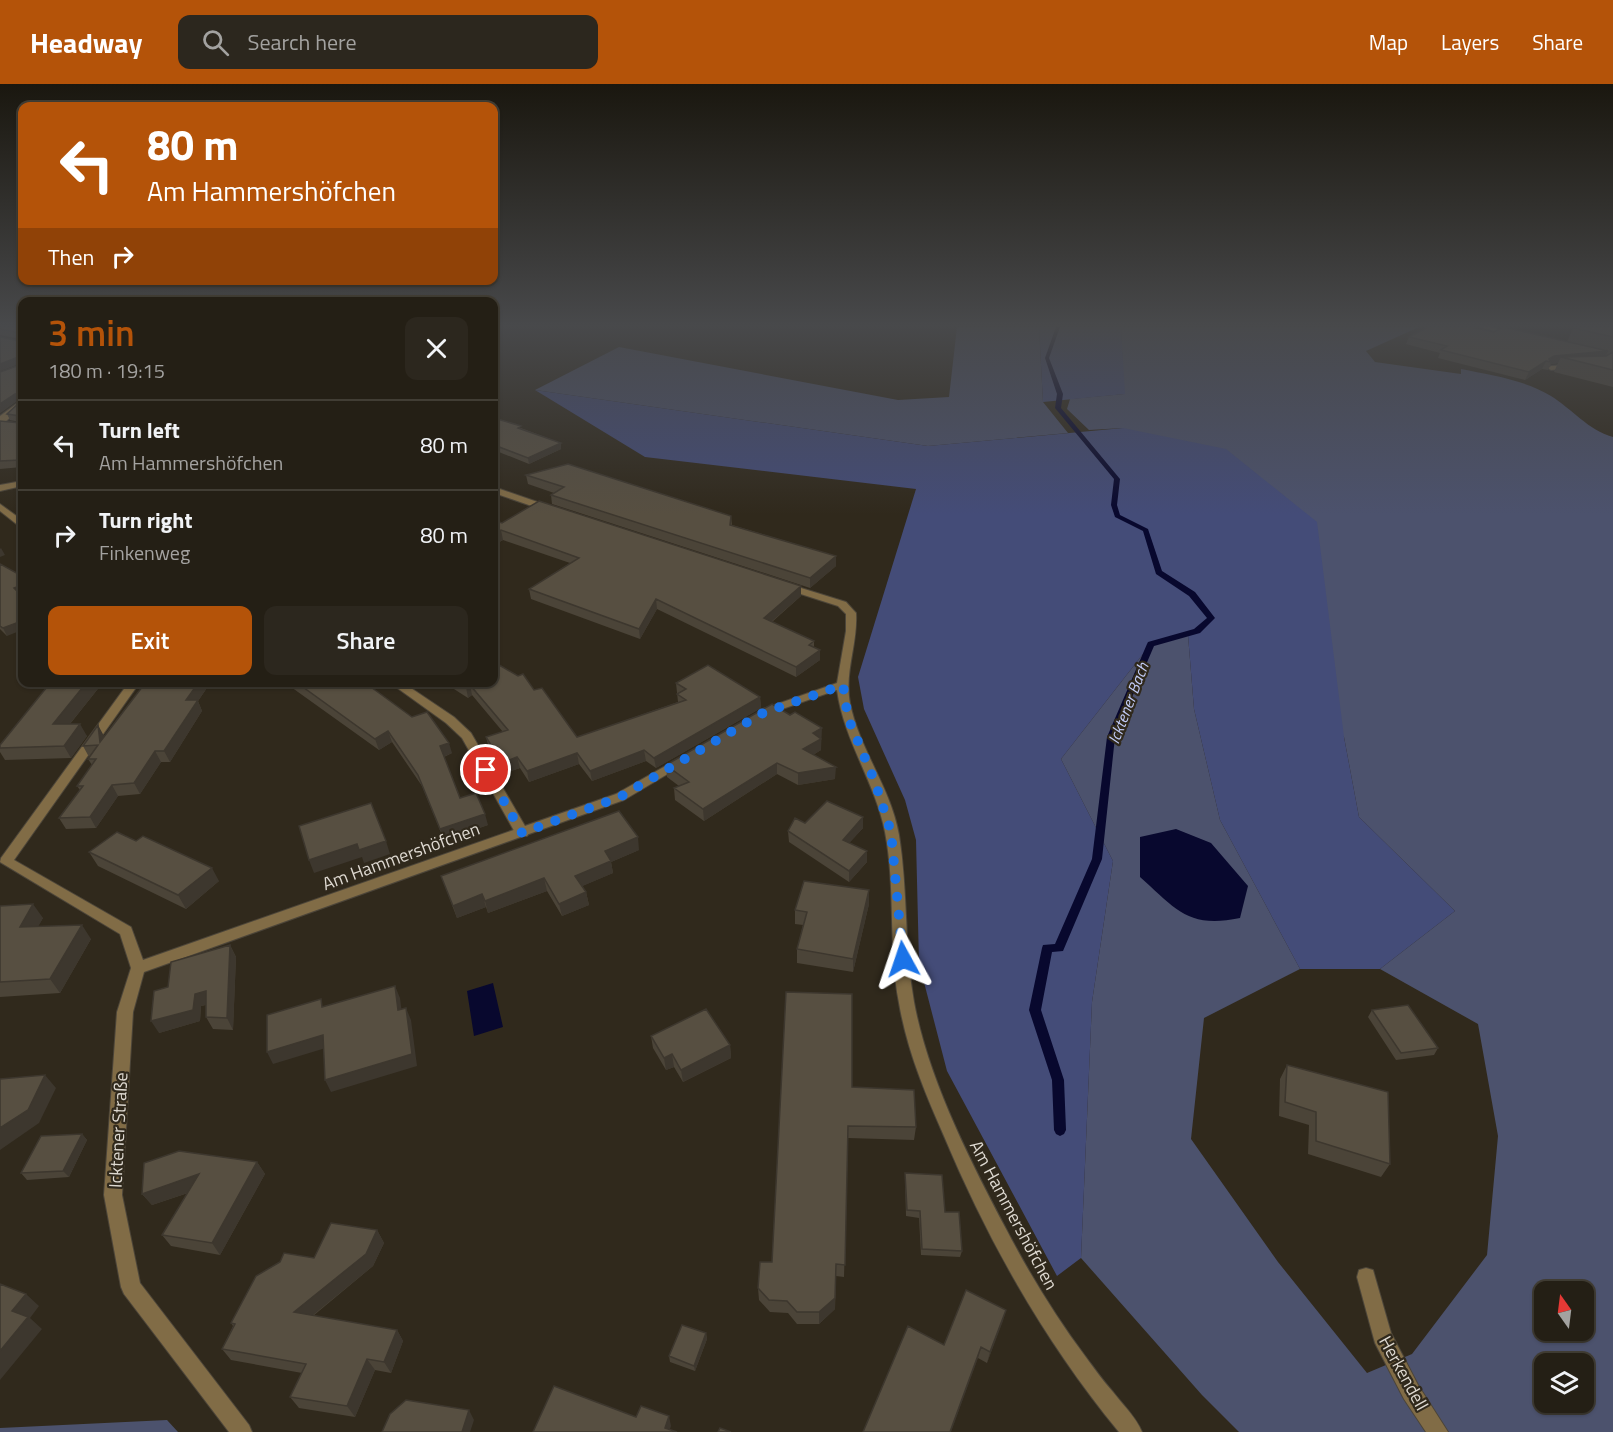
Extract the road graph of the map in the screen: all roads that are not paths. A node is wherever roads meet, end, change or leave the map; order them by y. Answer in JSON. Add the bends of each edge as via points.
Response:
{"nodes":[{"id":1,"x":18,"y":407,"type":"edge"},
{"id":2,"x":18,"y":426,"type":"edge"},
{"id":3,"x":18,"y":485,"type":"edge"},
{"id":4,"x":0,"y":488,"type":"edge"},
{"id":5,"x":498,"y":495,"type":"edge"},
{"id":6,"x":0,"y":507,"type":"edge"},
{"id":7,"x":556,"y":512,"type":"edge"},
{"id":8,"x":18,"y":521,"type":"edge"},
{"id":9,"x":776,"y":583,"type":"edge"},
{"id":10,"x":843,"y":685,"type":"junction"},
{"id":11,"x":131,"y":687,"type":"edge"},
{"id":12,"x":401,"y":687,"type":"edge"},
{"id":13,"x":754,"y":718,"type":"edge"},
{"id":14,"x":697,"y":753,"type":"edge"},
{"id":15,"x":522,"y":833,"type":"junction"},
{"id":16,"x":3,"y":861,"type":"edge"},
{"id":17,"x":138,"y":968,"type":"junction"},
{"id":18,"x":1366,"y":1277,"type":"dead end"},
{"id":19,"x":242,"y":1432,"type":"edge"},
{"id":20,"x":1132,"y":1432,"type":"edge"},
{"id":21,"x":1438,"y":1432,"type":"edge"}],
"edges":[{"from":1,"to":2,"type":"street","via":[[0,424]]},
{"from":3,"to":4,"type":"street"},
{"from":5,"to":7,"type":"street"},
{"from":6,"to":8,"type":"street"},
{"from":9,"to":10,"type":"street","name":"Am Hammershöfchen","via":[[842,604],[851,613]]},
{"from":10,"to":13,"type":"street"},
{"from":10,"to":20,"type":"street","name":"Am Hammershöfchen","via":[[848,718],[891,832],[906,1001],[922,1064],[967,1174],[1023,1279],[1064,1346]]},
{"from":11,"to":16,"type":"street"},
{"from":12,"to":15,"type":"street","via":[[467,736]]},
{"from":14,"to":15,"type":"street","name":"Am Hammershöfchen","via":[[620,797]]},
{"from":15,"to":17,"type":"street","name":"Am Hammershöfchen"},
{"from":16,"to":17,"type":"street","via":[[126,931]]},
{"from":17,"to":19,"type":"street","name":"Icktener Straße","via":[[125,1012],[113,1195],[131,1287]]},
{"from":18,"to":21,"type":"street","name":"Herkendell","via":[[1382,1336],[1411,1392]]}]}
